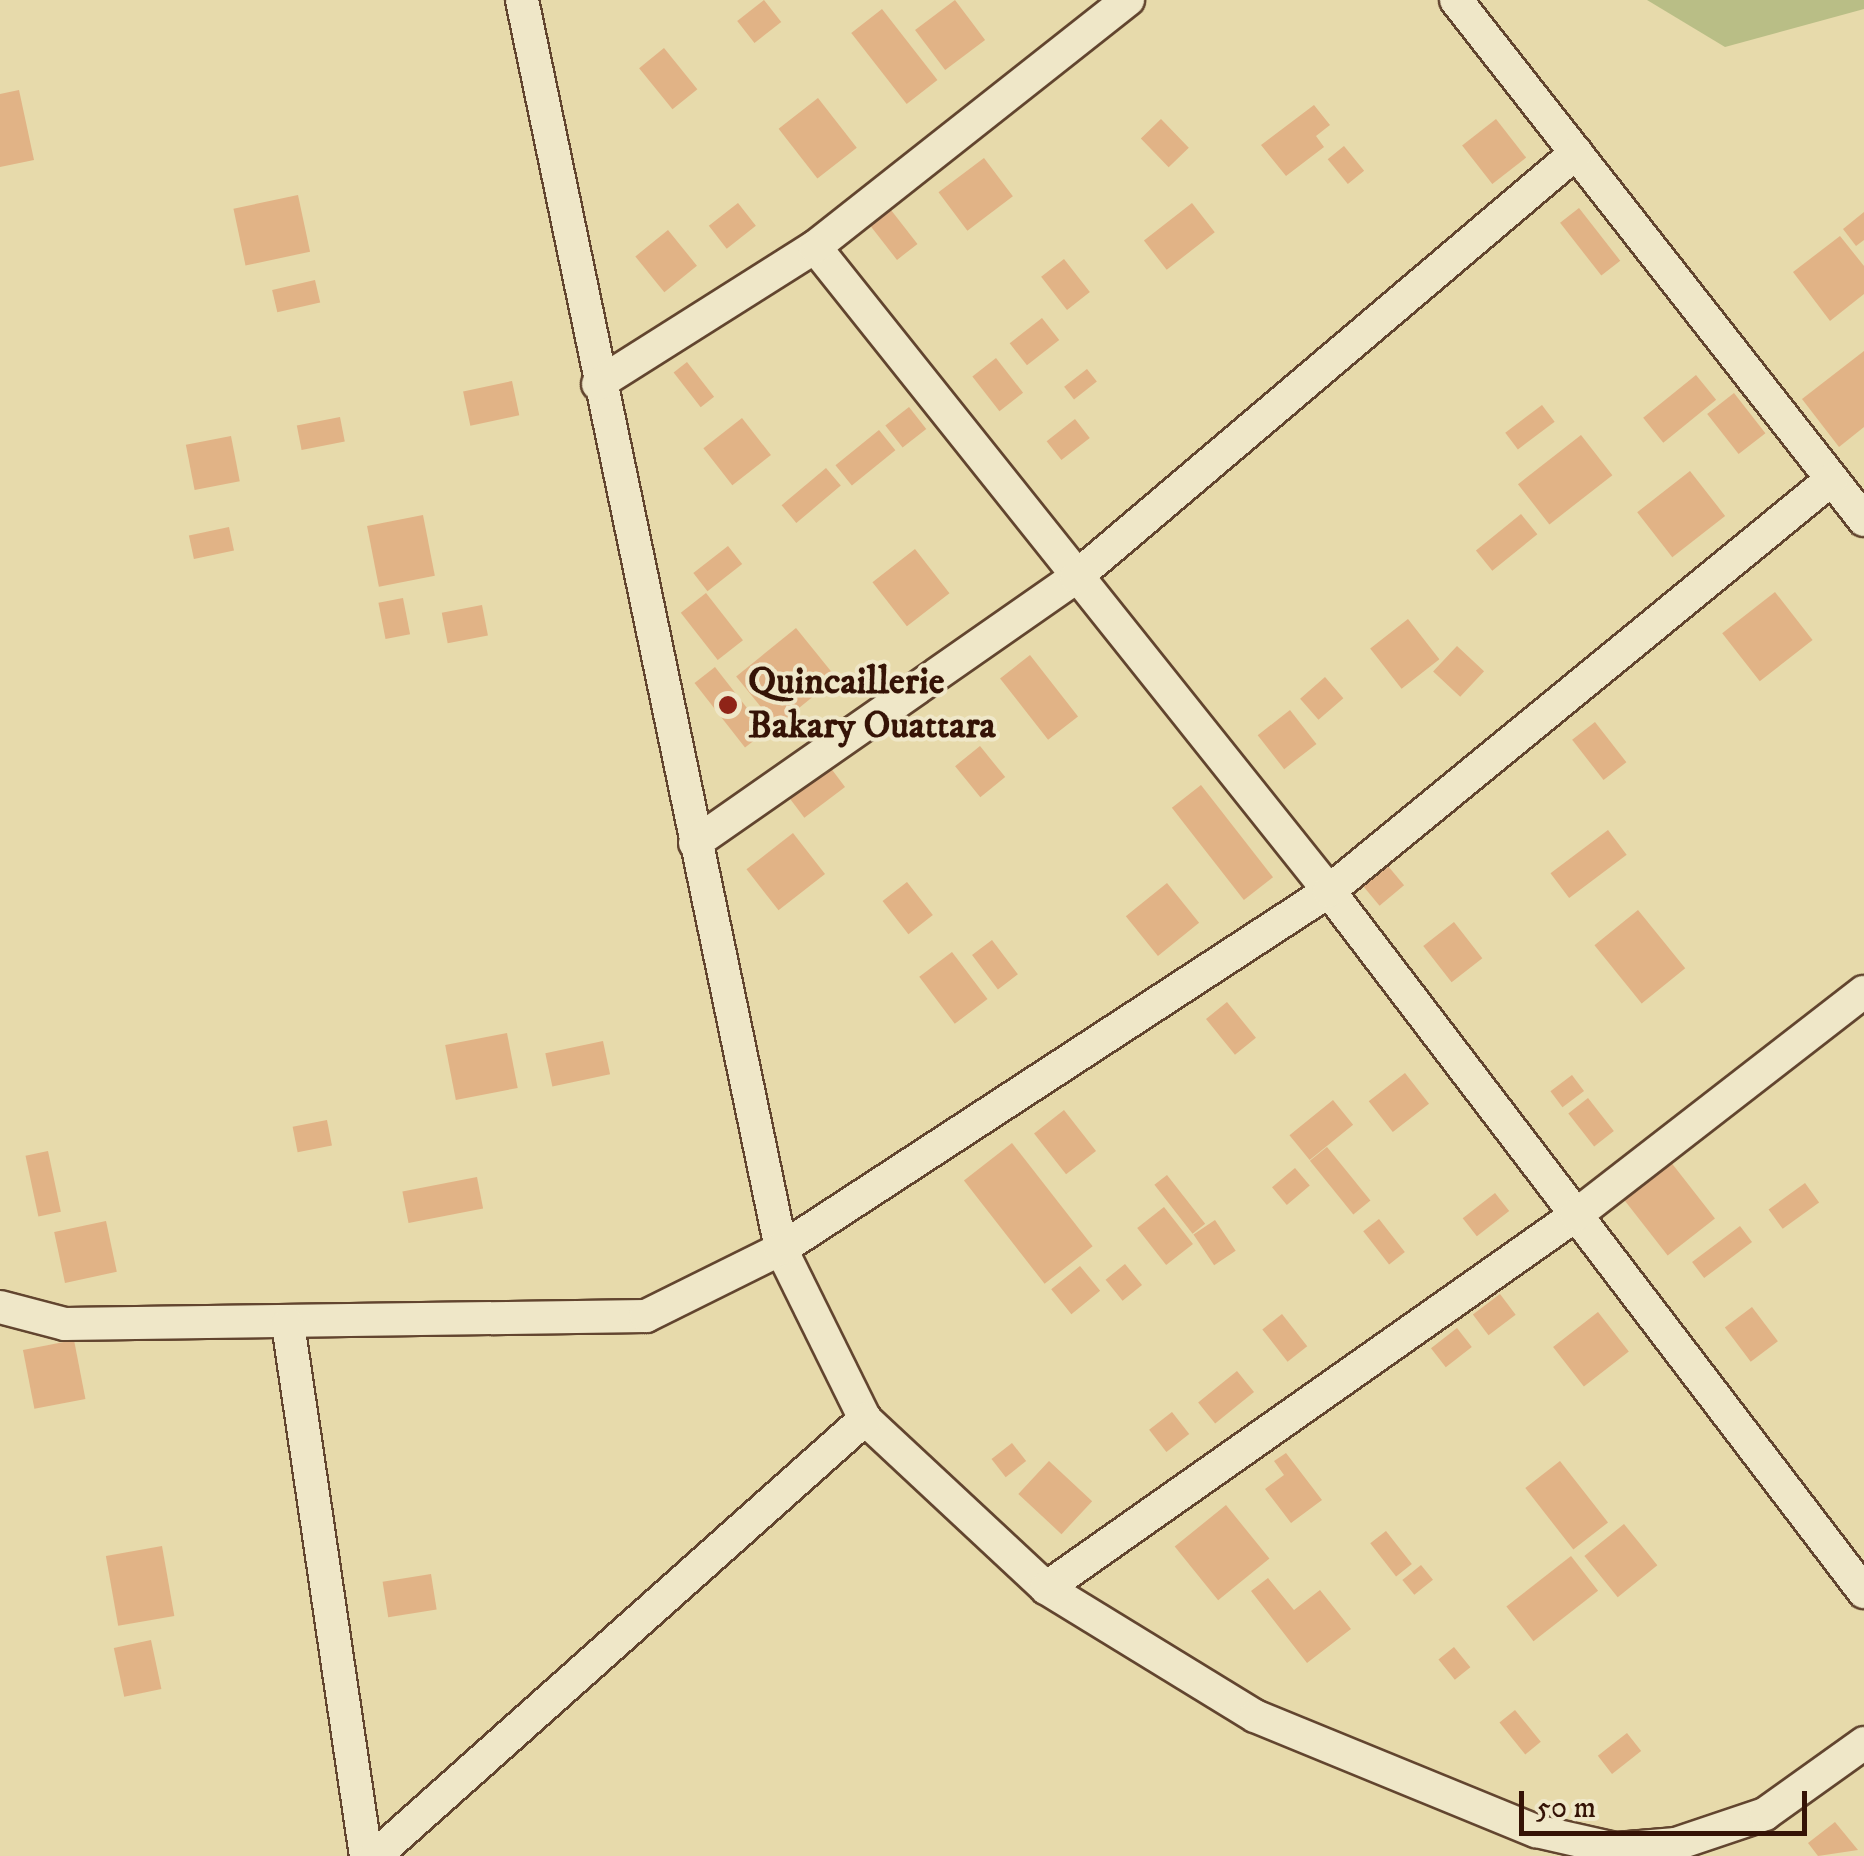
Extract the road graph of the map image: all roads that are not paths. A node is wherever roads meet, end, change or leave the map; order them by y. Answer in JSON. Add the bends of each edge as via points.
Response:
{"nodes":[{"id":1,"x":522,"y":0,"type":"edge"},
{"id":2,"x":1128,"y":0,"type":"edge"},
{"id":3,"x":1456,"y":0,"type":"edge"},
{"id":4,"x":1576,"y":153,"type":"junction"},
{"id":5,"x":815,"y":247,"type":"junction"},
{"id":6,"x":598,"y":384,"type":"junction"},
{"id":7,"x":1832,"y":479,"type":"junction"},
{"id":8,"x":1864,"y":520,"type":"edge"},
{"id":9,"x":1076,"y":577,"type":"junction"},
{"id":10,"x":695,"y":843,"type":"junction"},
{"id":11,"x":1329,"y":891,"type":"junction"},
{"id":12,"x":1864,"y":992,"type":"edge"},
{"id":13,"x":1576,"y":1216,"type":"junction"},
{"id":14,"x":782,"y":1249,"type":"junction"},
{"id":15,"x":0,"y":1308,"type":"edge"},
{"id":16,"x":288,"y":1324,"type":"junction"},
{"id":17,"x":865,"y":1419,"type":"junction"},
{"id":18,"x":1046,"y":1588,"type":"junction"},
{"id":19,"x":1864,"y":1592,"type":"edge"},
{"id":20,"x":1864,"y":1744,"type":"edge"},
{"id":21,"x":366,"y":1856,"type":"edge"},
{"id":22,"x":375,"y":1856,"type":"edge"}],
"edges":[{"from":1,"to":6,"type":"street"},
{"from":2,"to":5,"type":"street"},
{"from":3,"to":4,"type":"street"},
{"from":4,"to":7,"type":"street"},
{"from":4,"to":9,"type":"street"},
{"from":5,"to":6,"type":"street"},
{"from":5,"to":9,"type":"street"},
{"from":6,"to":10,"type":"street"},
{"from":7,"to":8,"type":"street"},
{"from":7,"to":11,"type":"street"},
{"from":9,"to":10,"type":"street"},
{"from":9,"to":11,"type":"street"},
{"from":10,"to":14,"type":"street"},
{"from":11,"to":13,"type":"street"},
{"from":11,"to":14,"type":"street"},
{"from":12,"to":13,"type":"street"},
{"from":13,"to":18,"type":"street"},
{"from":13,"to":19,"type":"street"},
{"from":14,"to":16,"type":"street","via":[[646,1316]]},
{"from":14,"to":17,"type":"street"},
{"from":15,"to":16,"type":"street","via":[[65,1324]]},
{"from":16,"to":21,"type":"street"},
{"from":17,"to":18,"type":"street"},
{"from":17,"to":22,"type":"street"},
{"from":18,"to":20,"type":"street","via":[[1255,1716],[1536,1831],[1616,1849],[1676,1844],[1765,1814]]}]}
